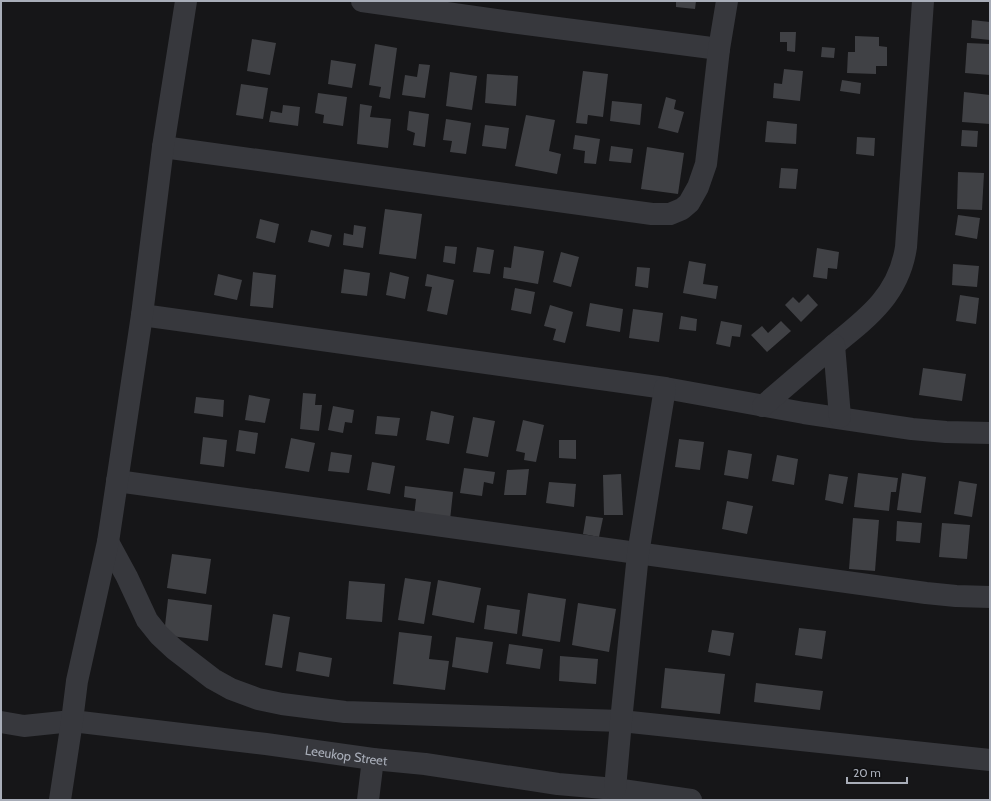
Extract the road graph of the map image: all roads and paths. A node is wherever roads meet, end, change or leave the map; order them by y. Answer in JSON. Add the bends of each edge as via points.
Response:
{"nodes":[{"id":1,"x":186,"y":1,"type":"edge"},
{"id":2,"x":362,"y":1,"type":"edge"},
{"id":3,"x":727,"y":1,"type":"edge"},
{"id":4,"x":923,"y":1,"type":"edge"},
{"id":5,"x":719,"y":49,"type":"junction"},
{"id":6,"x":163,"y":147,"type":"junction"},
{"id":7,"x":142,"y":315,"type":"junction"},
{"id":8,"x":834,"y":345,"type":"junction"},
{"id":9,"x":665,"y":388,"type":"junction"},
{"id":10,"x":763,"y":406,"type":"junction"},
{"id":11,"x":840,"y":417,"type":"junction"},
{"id":12,"x":990,"y":434,"type":"edge"},
{"id":13,"x":117,"y":481,"type":"junction"},
{"id":14,"x":108,"y":542,"type":"junction"},
{"id":15,"x":638,"y":554,"type":"junction"},
{"id":16,"x":990,"y":597,"type":"edge"},
{"id":17,"x":72,"y":721,"type":"junction"},
{"id":18,"x":620,"y":721,"type":"junction"},
{"id":19,"x":1,"y":722,"type":"edge"},
{"id":20,"x":373,"y":759,"type":"junction"},
{"id":21,"x":990,"y":760,"type":"edge"},
{"id":22,"x":615,"y":789,"type":"junction"},
{"id":23,"x":60,"y":800,"type":"edge"},
{"id":24,"x":368,"y":800,"type":"edge"},
{"id":25,"x":691,"y":800,"type":"edge"}],
"edges":[{"from":1,"to":6,"type":"street"},
{"from":2,"to":5,"type":"street"},
{"from":3,"to":5,"type":"street"},
{"from":4,"to":8,"type":"street","via":[[904,259],[899,275],[882,301],[859,325]]},
{"from":5,"to":6,"type":"street","via":[[706,164],[689,203],[670,214],[644,213]]},
{"from":6,"to":7,"type":"street"},
{"from":7,"to":9,"type":"street"},
{"from":7,"to":13,"type":"street"},
{"from":8,"to":10,"type":"street"},
{"from":8,"to":11,"type":"street"},
{"from":9,"to":10,"type":"street"},
{"from":9,"to":15,"type":"street"},
{"from":10,"to":11,"type":"street"},
{"from":11,"to":12,"type":"street","via":[[932,431]]},
{"from":13,"to":14,"type":"street"},
{"from":13,"to":15,"type":"street"},
{"from":14,"to":17,"type":"street","via":[[77,681]]},
{"from":14,"to":18,"type":"street","via":[[147,620],[159,636],[213,679],[258,699],[346,712]]},
{"from":15,"to":16,"type":"street","via":[[926,593]]},
{"from":15,"to":18,"type":"street"},
{"from":17,"to":19,"type":"street","name":"Leeukop Street","via":[[24,726]]},
{"from":17,"to":20,"type":"street","name":"Leeukop Street"},
{"from":17,"to":23,"type":"street"},
{"from":18,"to":21,"type":"street"},
{"from":18,"to":22,"type":"street"},
{"from":20,"to":22,"type":"street","name":"Leeukop Street","via":[[425,764],[558,784]]},
{"from":20,"to":24,"type":"street"},
{"from":22,"to":25,"type":"street","name":"Leeukop Street"}]}
